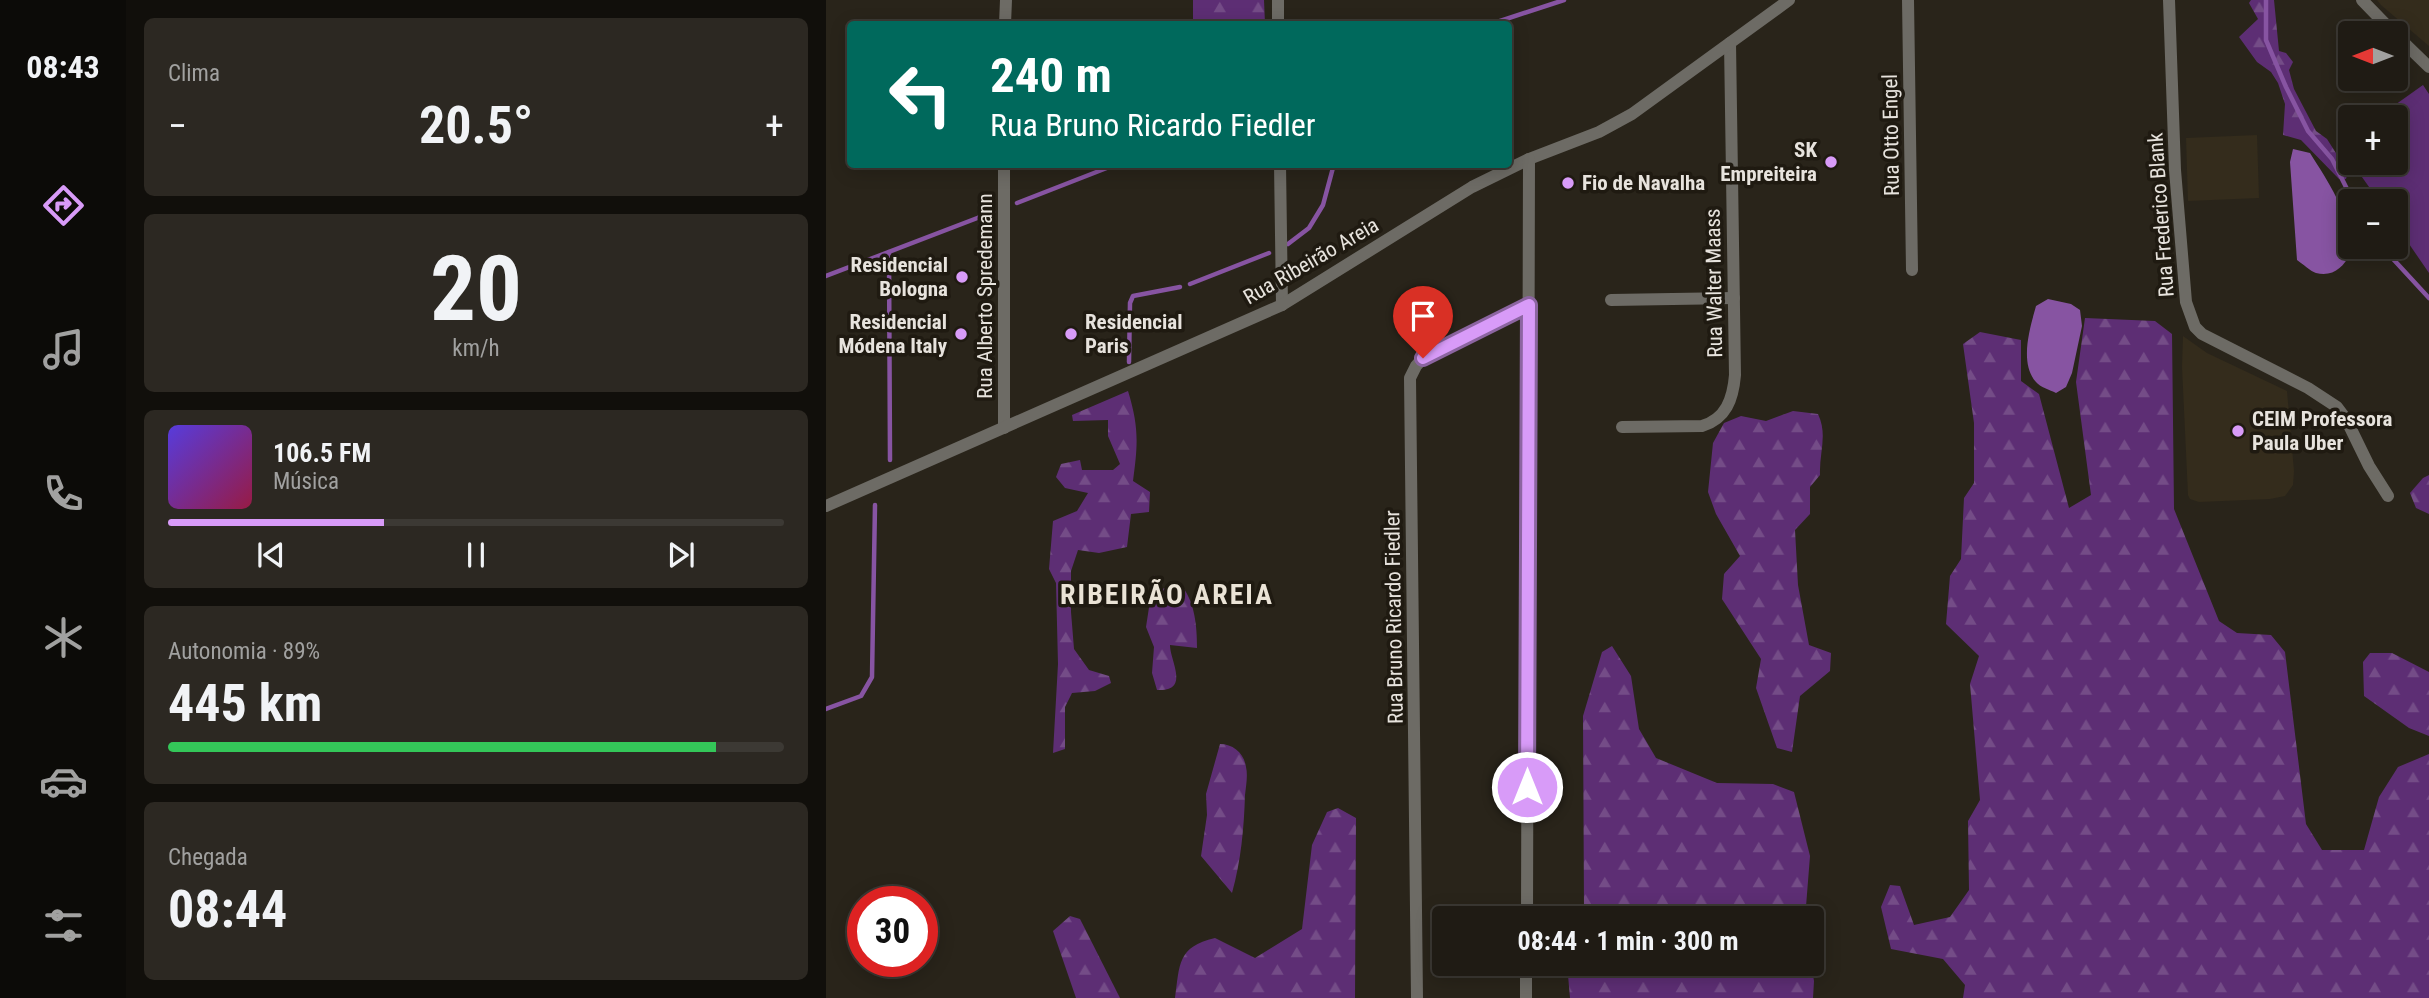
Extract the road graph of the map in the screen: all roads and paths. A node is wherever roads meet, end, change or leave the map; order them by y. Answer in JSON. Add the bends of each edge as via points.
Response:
{"nodes":[{"id":1,"x":1006,"y":0,"type":"edge"},
{"id":2,"x":1278,"y":0,"type":"edge"},
{"id":3,"x":1788,"y":0,"type":"edge"},
{"id":4,"x":1908,"y":0,"type":"edge"},
{"id":5,"x":2169,"y":0,"type":"edge"},
{"id":6,"x":2362,"y":0,"type":"edge"},
{"id":7,"x":1005,"y":21,"type":"edge"},
{"id":8,"x":1278,"y":21,"type":"edge"},
{"id":9,"x":2382,"y":21,"type":"edge"},
{"id":10,"x":1730,"y":43,"type":"junction"},
{"id":11,"x":2408,"y":47,"type":"edge"},
{"id":12,"x":2429,"y":67,"type":"edge"},
{"id":13,"x":1529,"y":159,"type":"junction"},
{"id":14,"x":1512,"y":167,"type":"edge"},
{"id":15,"x":1004,"y":168,"type":"edge"},
{"id":16,"x":1280,"y":168,"type":"edge"},
{"id":17,"x":1511,"y":168,"type":"edge"},
{"id":18,"x":1912,"y":270,"type":"dead end"},
{"id":19,"x":1734,"y":298,"type":"junction"},
{"id":20,"x":1611,"y":300,"type":"dead end"},
{"id":21,"x":1282,"y":305,"type":"junction"},
{"id":22,"x":1529,"y":305,"type":"junction"},
{"id":23,"x":1622,"y":427,"type":"dead end"},
{"id":24,"x":1004,"y":428,"type":"junction"},
{"id":25,"x":2388,"y":496,"type":"dead end"},
{"id":26,"x":826,"y":506,"type":"edge"},
{"id":27,"x":1527,"y":906,"type":"edge"},
{"id":28,"x":1527,"y":976,"type":"edge"},
{"id":29,"x":1417,"y":998,"type":"edge"},
{"id":30,"x":1526,"y":998,"type":"edge"}],
"edges":[{"from":1,"to":7,"type":"street"},
{"from":2,"to":8,"type":"street"},
{"from":3,"to":10,"type":"street","name":"Rua Ribeirão Areia"},
{"from":4,"to":18,"type":"street","name":"Rua Otto Engel"},
{"from":5,"to":25,"type":"street","name":"Rua Frederico Blank","via":[[2175,170],[2189,314],[2195,327],[2212,341],[2337,407]]},
{"from":6,"to":9,"type":"street"},
{"from":10,"to":13,"type":"street","name":"Rua Ribeirão Areia","via":[[1624,119]]},
{"from":10,"to":19,"type":"street","name":"Rua Walter Maass"},
{"from":11,"to":12,"type":"street"},
{"from":13,"to":14,"type":"street","name":"Rua Ribeirão Areia"},
{"from":13,"to":22,"type":"street"},
{"from":15,"to":24,"type":"street","name":"Rua Alberto Spredemann"},
{"from":16,"to":21,"type":"street"},
{"from":17,"to":21,"type":"street","name":"Rua Ribeirão Areia","via":[[1472,187]]},
{"from":19,"to":20,"type":"street"},
{"from":19,"to":23,"type":"street","name":"Rua Walter Maass","via":[[1735,375],[1727,409],[1702,426]]},
{"from":21,"to":24,"type":"street","name":"Rua Ribeirão Areia"},
{"from":22,"to":27,"type":"street"},
{"from":22,"to":29,"type":"street","name":"Rua Bruno Ricardo Fiedler","via":[[1423,358],[1410,378]]},
{"from":24,"to":26,"type":"street","name":"Rua Ribeirão Areia"},
{"from":28,"to":30,"type":"street"}]}
